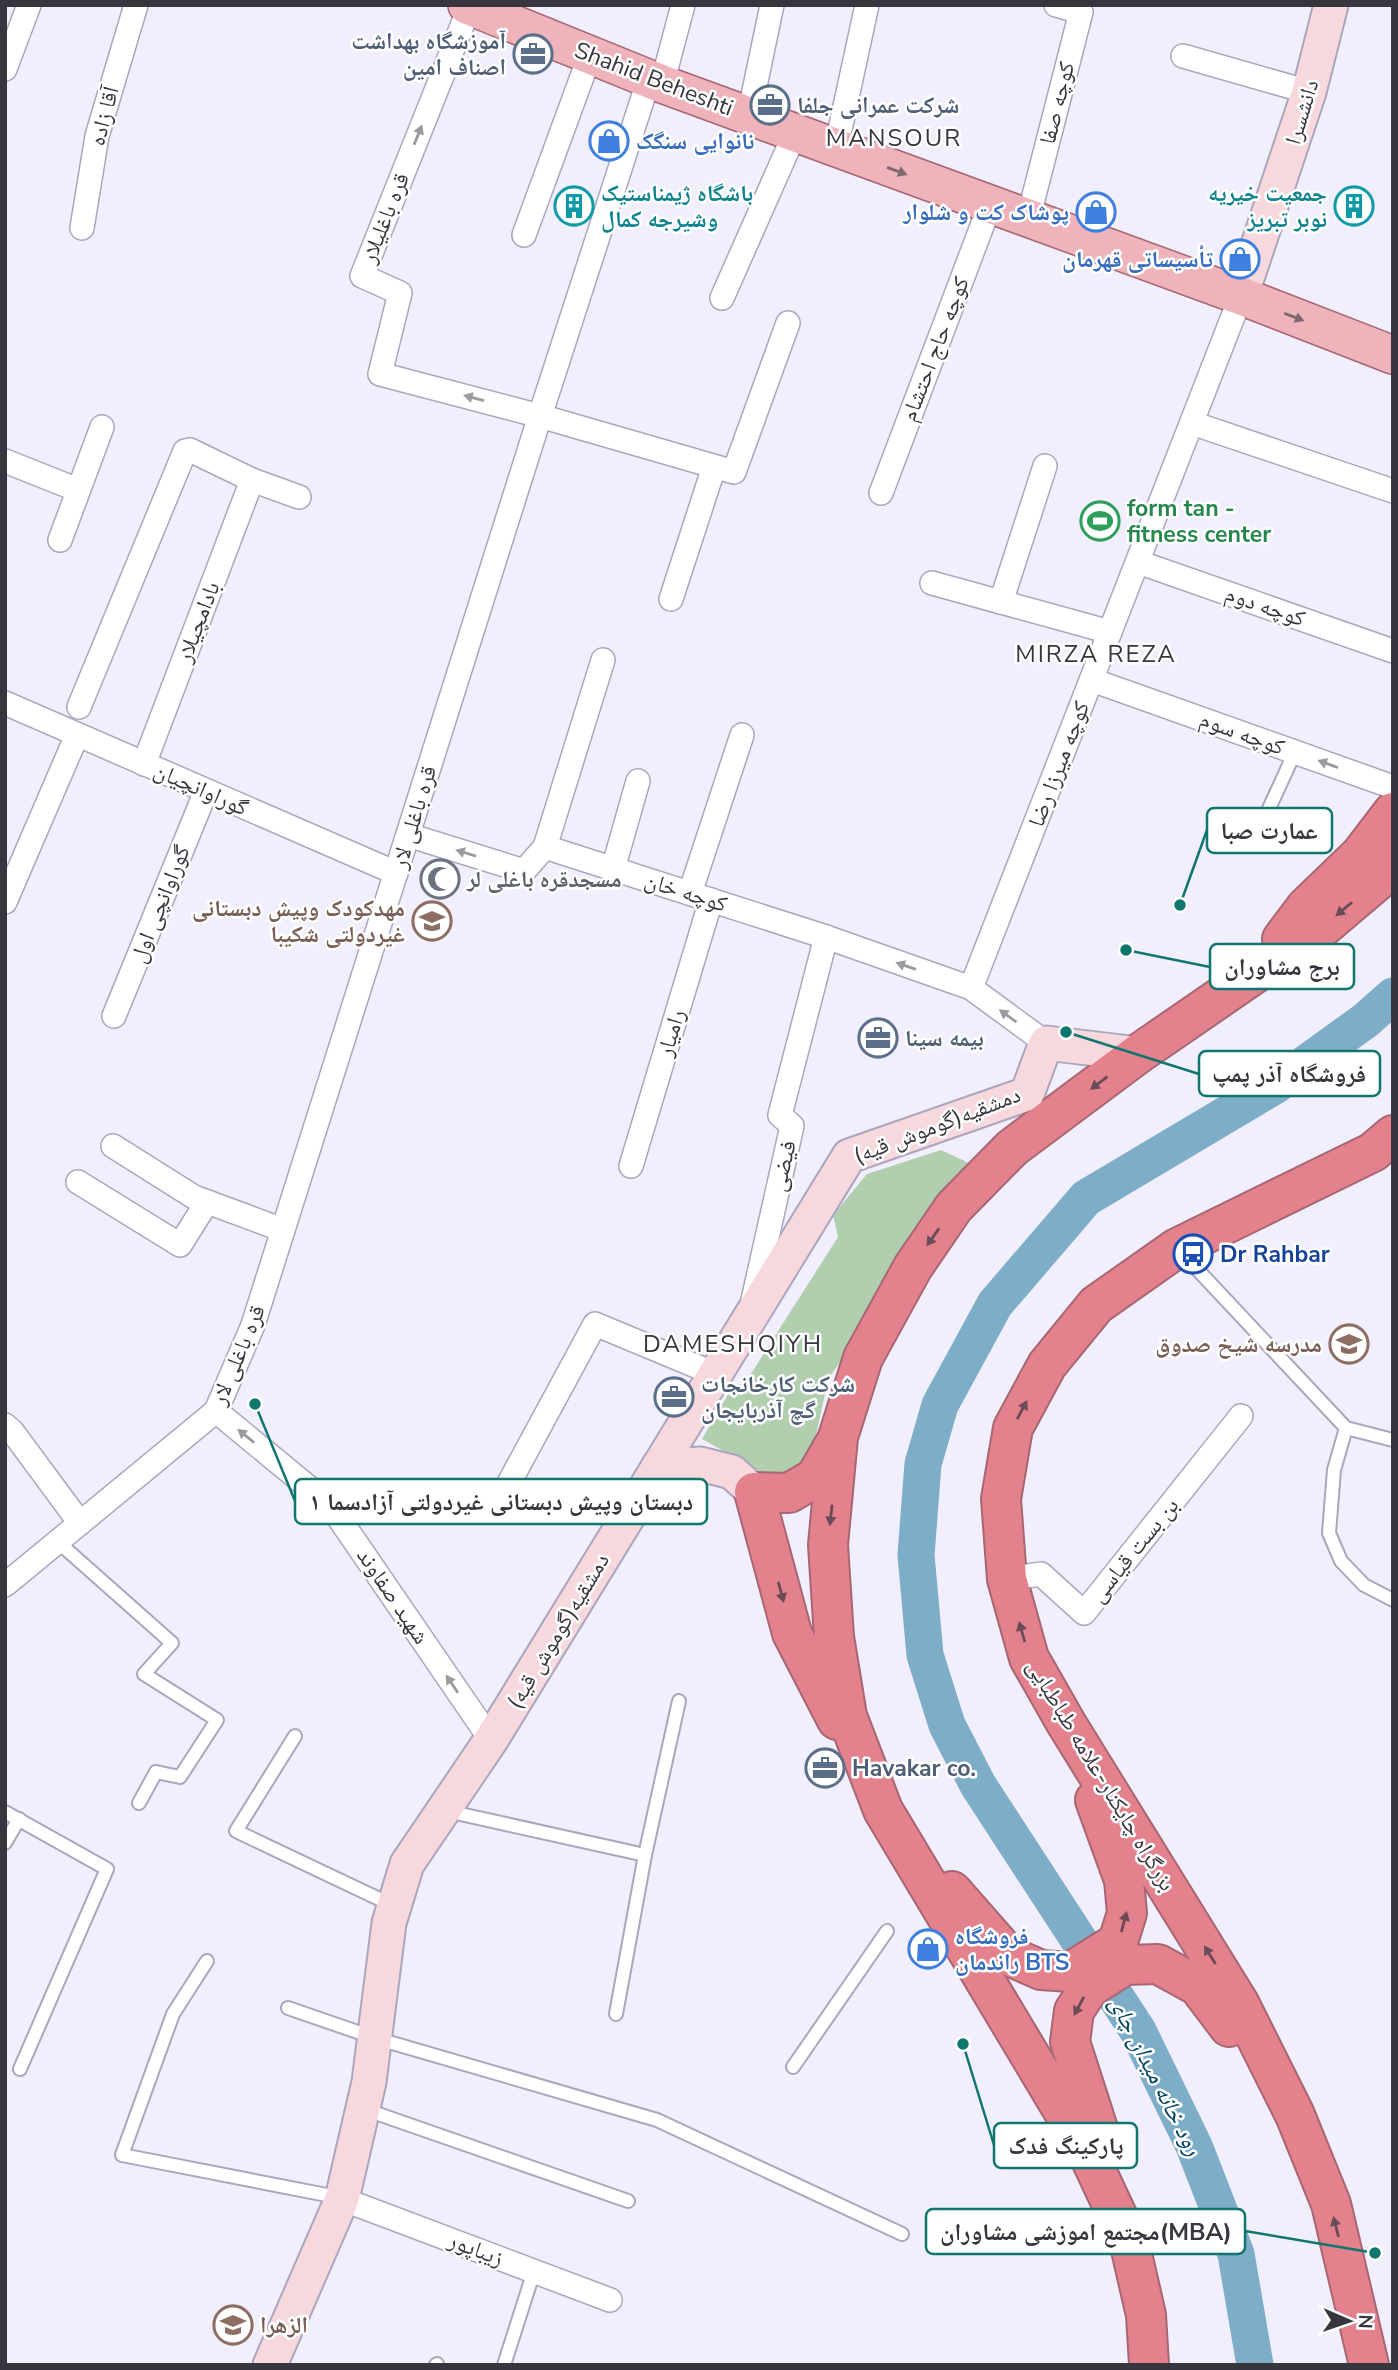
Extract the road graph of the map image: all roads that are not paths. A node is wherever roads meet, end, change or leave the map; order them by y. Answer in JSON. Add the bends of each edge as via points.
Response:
{"nodes":[{"id":1,"x":29,"y":5,"type":"edge"},
{"id":2,"x":136,"y":5,"type":"edge"},
{"id":3,"x":683,"y":5,"type":"edge"},
{"id":4,"x":772,"y":5,"type":"edge"},
{"id":5,"x":867,"y":5,"type":"edge"},
{"id":6,"x":1056,"y":5,"type":"edge"},
{"id":7,"x":1331,"y":5,"type":"edge"},
{"id":8,"x":468,"y":6,"type":"edge"},
{"id":9,"x":590,"y":55,"type":"junction"},
{"id":10,"x":1183,"y":56,"type":"dead end"},
{"id":11,"x":5,"y":69,"type":"edge"},
{"id":12,"x":656,"y":81,"type":"junction"},
{"id":13,"x":1309,"y":92,"type":"junction"},
{"id":14,"x":749,"y":115,"type":"junction"},
{"id":15,"x":795,"y":133,"type":"junction"},
{"id":16,"x":836,"y":148,"type":"junction"},
{"id":17,"x":990,"y":205,"type":"junction"},
{"id":18,"x":1028,"y":219,"type":"junction"},
{"id":19,"x":82,"y":228,"type":"dead end"},
{"id":20,"x":524,"y":235,"type":"dead end"},
{"id":21,"x":1241,"y":296,"type":"junction"},
{"id":22,"x":722,"y":298,"type":"dead end"},
{"id":23,"x":788,"y":323,"type":"dead end"},
{"id":24,"x":1393,"y":355,"type":"edge"},
{"id":25,"x":540,"y":416,"type":"junction"},
{"id":26,"x":1192,"y":423,"type":"junction"},
{"id":27,"x":102,"y":427,"type":"dead end"},
{"id":28,"x":5,"y":461,"type":"edge"},
{"id":29,"x":1045,"y":466,"type":"dead end"},
{"id":30,"x":714,"y":467,"type":"junction"},
{"id":31,"x":252,"y":480,"type":"junction"},
{"id":32,"x":78,"y":490,"type":"junction"},
{"id":33,"x":1393,"y":491,"type":"edge"},
{"id":34,"x":881,"y":493,"type":"dead end"},
{"id":35,"x":299,"y":497,"type":"dead end"},
{"id":36,"x":60,"y":540,"type":"dead end"},
{"id":37,"x":1138,"y":562,"type":"junction"},
{"id":38,"x":932,"y":583,"type":"dead end"},
{"id":39,"x":671,"y":599,"type":"dead end"},
{"id":40,"x":1001,"y":602,"type":"junction"},
{"id":41,"x":1110,"y":632,"type":"junction"},
{"id":42,"x":1393,"y":651,"type":"edge"},
{"id":43,"x":603,"y":660,"type":"dead end"},
{"id":44,"x":1092,"y":680,"type":"junction"},
{"id":45,"x":5,"y":703,"type":"edge"},
{"id":46,"x":79,"y":707,"type":"dead end"},
{"id":47,"x":77,"y":734,"type":"junction"},
{"id":48,"x":742,"y":735,"type":"dead end"},
{"id":49,"x":1295,"y":752,"type":"junction"},
{"id":50,"x":144,"y":764,"type":"junction"},
{"id":51,"x":638,"y":781,"type":"dead end"},
{"id":52,"x":1393,"y":787,"type":"edge"},
{"id":53,"x":206,"y":791,"type":"junction"},
{"id":54,"x":1393,"y":812,"type":"edge"},
{"id":55,"x":408,"y":835,"type":"junction"},
{"id":56,"x":1255,"y":839,"type":"dead end"},
{"id":57,"x":545,"y":847,"type":"junction"},
{"id":58,"x":1393,"y":862,"type":"edge"},
{"id":59,"x":613,"y":869,"type":"junction"},
{"id":60,"x":396,"y":873,"type":"junction"},
{"id":61,"x":700,"y":896,"type":"junction"},
{"id":62,"x":5,"y":902,"type":"edge"},
{"id":63,"x":826,"y":937,"type":"junction"},
{"id":64,"x":1257,"y":971,"type":"junction"},
{"id":65,"x":971,"y":988,"type":"junction"},
{"id":66,"x":114,"y":1016,"type":"dead end"},
{"id":67,"x":1046,"y":1043,"type":"junction"},
{"id":68,"x":1138,"y":1054,"type":"junction"},
{"id":69,"x":1393,"y":1135,"type":"edge"},
{"id":70,"x":113,"y":1146,"type":"dead end"},
{"id":71,"x":631,"y":1166,"type":"dead end"},
{"id":72,"x":78,"y":1182,"type":"dead end"},
{"id":73,"x":207,"y":1202,"type":"junction"},
{"id":74,"x":284,"y":1230,"type":"junction"},
{"id":75,"x":1177,"y":1248,"type":"junction"},
{"id":76,"x":749,"y":1319,"type":"junction"},
{"id":77,"x":715,"y":1374,"type":"junction"},
{"id":78,"x":216,"y":1411,"type":"junction"},
{"id":79,"x":1241,"y":1416,"type":"dead end"},
{"id":80,"x":5,"y":1425,"type":"edge"},
{"id":81,"x":1346,"y":1428,"type":"junction"},
{"id":82,"x":838,"y":1437,"type":"junction"},
{"id":83,"x":1393,"y":1440,"type":"edge"},
{"id":84,"x":658,"y":1467,"type":"junction"},
{"id":85,"x":754,"y":1492,"type":"junction"},
{"id":86,"x":502,"y":1496,"type":"dead end"},
{"id":87,"x":80,"y":1523,"type":"junction"},
{"id":88,"x":58,"y":1542,"type":"junction"},
{"id":89,"x":1007,"y":1579,"type":"junction"},
{"id":90,"x":5,"y":1585,"type":"edge"},
{"id":91,"x":1393,"y":1600,"type":"edge"},
{"id":92,"x":680,"y":1701,"type":"dead end"},
{"id":93,"x":1066,"y":1723,"type":"junction"},
{"id":94,"x":295,"y":1736,"type":"dead end"},
{"id":95,"x":491,"y":1740,"type":"junction"},
{"id":96,"x":139,"y":1803,"type":"dead end"},
{"id":97,"x":443,"y":1810,"type":"junction"},
{"id":98,"x":883,"y":1810,"type":"junction"},
{"id":99,"x":5,"y":1812,"type":"edge"},
{"id":100,"x":19,"y":1819,"type":"junction"},
{"id":101,"x":5,"y":1843,"type":"edge"},
{"id":102,"x":645,"y":1855,"type":"junction"},
{"id":103,"x":394,"y":1907,"type":"junction"},
{"id":104,"x":887,"y":1931,"type":"dead end"},
{"id":105,"x":207,"y":1961,"type":"dead end"},
{"id":106,"x":288,"y":2008,"type":"dead end"},
{"id":107,"x":616,"y":2014,"type":"dead end"},
{"id":108,"x":375,"y":2038,"type":"junction"},
{"id":109,"x":793,"y":2067,"type":"dead end"},
{"id":110,"x":20,"y":2069,"type":"dead end"},
{"id":111,"x":363,"y":2109,"type":"junction"},
{"id":112,"x":1295,"y":2115,"type":"junction"},
{"id":113,"x":342,"y":2199,"type":"junction"},
{"id":114,"x":628,"y":2202,"type":"dead end"},
{"id":115,"x":902,"y":2234,"type":"dead end"},
{"id":116,"x":534,"y":2271,"type":"junction"},
{"id":117,"x":610,"y":2300,"type":"dead end"},
{"id":118,"x":1370,"y":2364,"type":"edge"},
{"id":119,"x":270,"y":2365,"type":"edge"},
{"id":120,"x":504,"y":2365,"type":"edge"},
{"id":121,"x":1149,"y":2365,"type":"edge"},
{"id":122,"x":1165,"y":2365,"type":"edge"}],
"edges":[{"from":1,"to":11,"type":"street"},
{"from":2,"to":19,"type":"street","name":"آقا زاده","via":[[97,136]]},
{"from":3,"to":12,"type":"street","name":"قره باغلی لار"},
{"from":4,"to":14,"type":"street"},
{"from":5,"to":16,"type":"street"},
{"from":6,"to":18,"type":"street","name":"کوچه صفا","via":[[1081,12]]},
{"from":7,"to":13,"type":"main road","name":"دانشسرا"},
{"from":8,"to":9,"type":"main road","name":"Shahid Beheshti"},
{"from":25,"to":8,"type":"street","name":"قره باغلیلار","one_way":true,"via":[[380,374],[400,293],[362,276]]},
{"from":9,"to":12,"type":"main road","name":"Shahid Beheshti"},
{"from":9,"to":20,"type":"street"},
{"from":10,"to":13,"type":"street"},
{"from":12,"to":14,"type":"main road","name":"Shahid Beheshti"},
{"from":12,"to":25,"type":"street","name":"قره باغلی لار"},
{"from":13,"to":21,"type":"main road","name":"دانشسرا"},
{"from":14,"to":15,"type":"main road","name":"Shahid Beheshti"},
{"from":15,"to":16,"type":"main road","name":"Shahid Beheshti"},
{"from":15,"to":22,"type":"street"},
{"from":16,"to":17,"type":"main road","name":"Shahid Beheshti","one_way":true},
{"from":17,"to":18,"type":"main road","name":"Shahid Beheshti"},
{"from":17,"to":34,"type":"street","name":"کوچه حاج احتشام"},
{"from":18,"to":21,"type":"main road","name":"Shahid Beheshti"},
{"from":21,"to":24,"type":"main road","name":"Shahid Beheshti","one_way":true},
{"from":21,"to":26,"type":"street","name":"کوچه میرزا رضا"},
{"from":23,"to":30,"type":"street","via":[[734,472]]},
{"from":25,"to":30,"type":"street"},
{"from":25,"to":55,"type":"street","name":"قره باغلی لار"},
{"from":26,"to":33,"type":"street"},
{"from":26,"to":37,"type":"street","name":"کوچه میرزا رضا"},
{"from":27,"to":32,"type":"street"},
{"from":28,"to":32,"type":"street"},
{"from":29,"to":40,"type":"street"},
{"from":30,"to":39,"type":"street"},
{"from":31,"to":35,"type":"street"},
{"from":31,"to":46,"type":"street","via":[[185,451]]},
{"from":31,"to":50,"type":"street","name":"بادامچیلار"},
{"from":32,"to":36,"type":"street"},
{"from":37,"to":41,"type":"street","name":"کوچه میرزا رضا"},
{"from":37,"to":42,"type":"street","name":"کوچه دوم"},
{"from":38,"to":40,"type":"street"},
{"from":40,"to":41,"type":"street"},
{"from":41,"to":44,"type":"street","name":"کوچه میرزا رضا"},
{"from":43,"to":57,"type":"street"},
{"from":44,"to":49,"type":"street","name":"کوچه سوم"},
{"from":44,"to":65,"type":"street","name":"کوچه میرزا رضا"},
{"from":45,"to":47,"type":"street","name":"گوراوانچیان"},
{"from":47,"to":50,"type":"street","name":"گوراوانچیان"},
{"from":47,"to":62,"type":"street"},
{"from":48,"to":61,"type":"street","name":"رامیار"},
{"from":52,"to":49,"type":"street","name":"کوچه سوم","one_way":true},
{"from":49,"to":56,"type":"lane"},
{"from":50,"to":53,"type":"street","name":"گوراوانچیان"},
{"from":51,"to":59,"type":"street"},
{"from":53,"to":60,"type":"street","name":"گوراوانچیان"},
{"from":53,"to":66,"type":"street","name":"گوراوانچی اول"},
{"from":54,"to":64,"type":"highway","via":[[1361,854],[1306,907]]},
{"from":57,"to":55,"type":"street","one_way":true,"via":[[524,871]]},
{"from":55,"to":60,"type":"street","name":"قره باغلی لار"},
{"from":57,"to":59,"type":"street","name":"کوچه خان"},
{"from":58,"to":64,"type":"highway","one_way":true,"via":[[1324,926]]},
{"from":59,"to":61,"type":"street","name":"کوچه خان"},
{"from":60,"to":74,"type":"street","name":"قره باغلی لار"},
{"from":61,"to":63,"type":"street","name":"کوچه خان"},
{"from":61,"to":71,"type":"street","name":"رامیار"},
{"from":65,"to":63,"type":"street","name":"کوچه خان","one_way":true},
{"from":63,"to":76,"type":"street","name":"فیضی","via":[[780,1115],[792,1126]]},
{"from":64,"to":68,"type":"highway"},
{"from":67,"to":65,"type":"street","one_way":true},
{"from":67,"to":68,"type":"main road"},
{"from":67,"to":76,"type":"main road","name":"دمشقیه(گوموش قیه)","via":[[1027,1094],[849,1156]]},
{"from":68,"to":82,"type":"highway","one_way":true,"via":[[1012,1148],[954,1207],[913,1267],[863,1358]]},
{"from":69,"to":75,"type":"highway","name":"بزرگراه چایکنار-علامه طباطبایی","via":[[1373,1152]]},
{"from":70,"to":73,"type":"street"},
{"from":72,"to":73,"type":"street","via":[[180,1245]]},
{"from":73,"to":74,"type":"street"},
{"from":74,"to":78,"type":"street","name":"قره باغلی لار","via":[[253,1325]]},
{"from":75,"to":81,"type":"lane"},
{"from":89,"to":75,"type":"highway","name":"بزرگراه چایکنار-علامه طباطبایی","one_way":true,"via":[[1001,1499],[1013,1428],[1047,1365],[1096,1305]]},
{"from":76,"to":77,"type":"main road","name":"دمشقیه(گوموش قیه)"},
{"from":77,"to":84,"type":"main road","name":"دمشقیه(گوموش قیه)"},
{"from":77,"to":86,"type":"street","via":[[595,1324]]},
{"from":78,"to":87,"type":"street","name":"قره باغلی لار"},
{"from":95,"to":78,"type":"street","name":"شهید صفاوند","one_way":true,"via":[[330,1505]]},
{"from":79,"to":89,"type":"street","name":"بن بست قیاسی","via":[[1084,1613],[1041,1574]]},
{"from":80,"to":87,"type":"street"},
{"from":81,"to":83,"type":"lane"},
{"from":81,"to":91,"type":"lane","via":[[1334,1470],[1329,1534],[1348,1569],[1364,1585]]},
{"from":82,"to":85,"type":"highway","via":[[815,1478],[789,1493]]},
{"from":82,"to":98,"type":"highway","one_way":true,"via":[[828,1545],[834,1637],[848,1716]]},
{"from":84,"to":85,"type":"main road","via":[[701,1464],[732,1472]]},
{"from":84,"to":95,"type":"main road","name":"دمشقیه(گوموش قیه)"},
{"from":85,"to":98,"type":"highway","one_way":true,"via":[[792,1633]]},
{"from":87,"to":88,"type":"street","name":"قره باغلی لار"},
{"from":88,"to":90,"type":"street","name":"قره باغلی لار"},
{"from":88,"to":96,"type":"lane","via":[[172,1643],[144,1674],[217,1720],[180,1777],[156,1772]]},
{"from":93,"to":89,"type":"highway","name":"بزرگراه چایکنار-علامه طباطبایی","one_way":true,"via":[[1029,1658]]},
{"from":92,"to":102,"type":"lane"},
{"from":98,"to":93,"type":"highway","one_way":true,"via":[[1009,1956],[1041,1970],[1070,1972],[1118,1942],[1127,1913],[1124,1880]]},
{"from":112,"to":93,"type":"highway","name":"بزرگراه چایکنار-علامه طباطبایی","one_way":true,"via":[[1239,2003]]},
{"from":94,"to":103,"type":"lane","via":[[236,1831]]},
{"from":95,"to":97,"type":"main road","name":"دمشقیه(گوموش قیه)"},
{"from":97,"to":102,"type":"lane"},
{"from":97,"to":103,"type":"main road","name":"دمشقیه(گوموش قیه)","via":[[407,1864]]},
{"from":98,"to":121,"type":"highway","via":[[1086,2149],[1129,2241],[1146,2315]]},
{"from":99,"to":100,"type":"lane"},
{"from":100,"to":101,"type":"lane"},
{"from":100,"to":110,"type":"lane","via":[[107,1869]]},
{"from":102,"to":107,"type":"lane"},
{"from":103,"to":108,"type":"main road","name":"دمشقیه(گوموش قیه)"},
{"from":104,"to":109,"type":"lane"},
{"from":105,"to":113,"type":"lane","via":[[173,2014],[122,2155]]},
{"from":106,"to":108,"type":"lane"},
{"from":108,"to":111,"type":"main road","name":"دمشقیه(گوموش قیه)"},
{"from":108,"to":115,"type":"lane","via":[[657,2120]]},
{"from":111,"to":113,"type":"main road","name":"دمشقیه(گوموش قیه)"},
{"from":111,"to":114,"type":"lane"},
{"from":118,"to":112,"type":"highway","name":"بزرگراه چایکنار-علامه طباطبایی","one_way":true,"via":[[1331,2204]]},
{"from":112,"to":122,"type":"highway","one_way":true,"via":[[1198,1986],[1158,1964],[1125,1965],[1089,1989],[1074,2011],[1070,2042],[1100,2136],[1136,2213],[1164,2318]]},
{"from":113,"to":116,"type":"street","name":"زیباپور"},
{"from":113,"to":119,"type":"main road","name":"دمشقیه(گوموش قیه)"},
{"from":116,"to":117,"type":"street","name":"زیباپور"},
{"from":116,"to":120,"type":"lane"}]}
